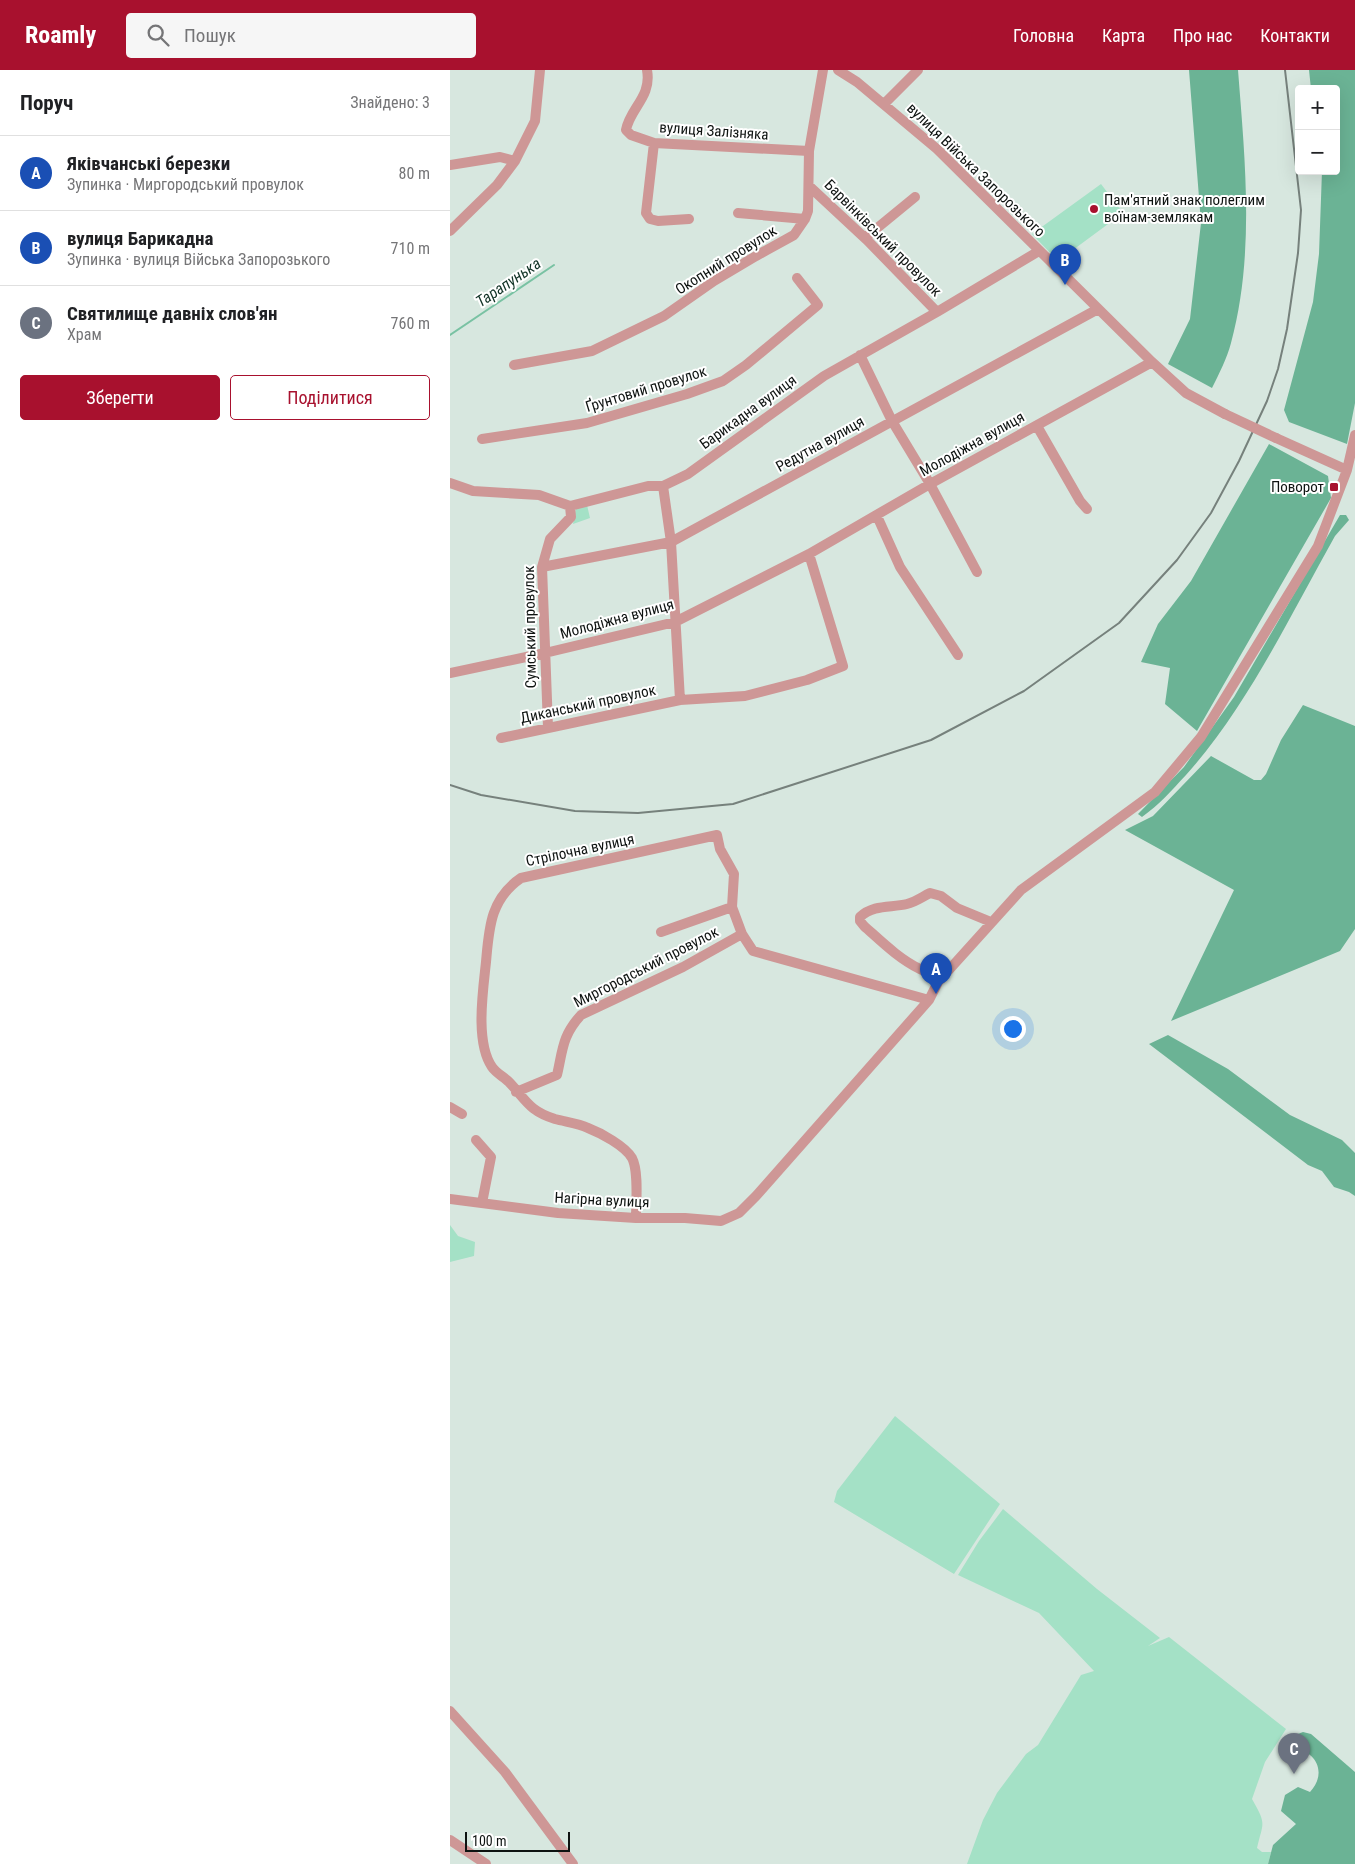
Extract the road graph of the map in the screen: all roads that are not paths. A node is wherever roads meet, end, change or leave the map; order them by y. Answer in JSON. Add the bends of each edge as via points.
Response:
{"nodes":[{"id":1,"x":540,"y":70,"type":"edge"},
{"id":2,"x":647,"y":70,"type":"edge"},
{"id":3,"x":823,"y":70,"type":"edge"},
{"id":4,"x":838,"y":70,"type":"edge"},
{"id":5,"x":918,"y":70,"type":"edge"},
{"id":6,"x":884,"y":104,"type":"junction"},
{"id":7,"x":654,"y":143,"type":"junction"},
{"id":8,"x":809,"y":151,"type":"junction"},
{"id":9,"x":515,"y":161,"type":"junction"},
{"id":10,"x":450,"y":165,"type":"edge"},
{"id":11,"x":809,"y":186,"type":"junction"},
{"id":12,"x":915,"y":197,"type":"dead end"},
{"id":13,"x":738,"y":213,"type":"dead end"},
{"id":14,"x":690,"y":219,"type":"dead end"},
{"id":15,"x":805,"y":219,"type":"junction"},
{"id":16,"x":450,"y":231,"type":"edge"},
{"id":17,"x":865,"y":238,"type":"junction"},
{"id":18,"x":1039,"y":250,"type":"junction"},
{"id":19,"x":797,"y":278,"type":"dead end"},
{"id":20,"x":1098,"y":309,"type":"junction"},
{"id":21,"x":937,"y":312,"type":"junction"},
{"id":22,"x":860,"y":356,"type":"junction"},
{"id":23,"x":1152,"y":362,"type":"junction"},
{"id":24,"x":514,"y":364,"type":"dead end"},
{"id":25,"x":892,"y":421,"type":"junction"},
{"id":26,"x":1037,"y":426,"type":"junction"},
{"id":27,"x":1355,"y":435,"type":"edge"},
{"id":28,"x":482,"y":439,"type":"dead end"},
{"id":29,"x":1347,"y":470,"type":"junction"},
{"id":30,"x":450,"y":483,"type":"edge"},
{"id":31,"x":930,"y":484,"type":"junction"},
{"id":32,"x":662,"y":486,"type":"junction"},
{"id":33,"x":570,"y":506,"type":"junction"},
{"id":34,"x":1087,"y":509,"type":"dead end"},
{"id":35,"x":877,"y":516,"type":"junction"},
{"id":36,"x":671,"y":542,"type":"junction"},
{"id":37,"x":809,"y":554,"type":"junction"},
{"id":38,"x":542,"y":567,"type":"junction"},
{"id":39,"x":977,"y":572,"type":"dead end"},
{"id":40,"x":675,"y":622,"type":"junction"},
{"id":41,"x":545,"y":653,"type":"junction"},
{"id":42,"x":958,"y":655,"type":"dead end"},
{"id":43,"x":450,"y":673,"type":"edge"},
{"id":44,"x":680,"y":700,"type":"junction"},
{"id":45,"x":548,"y":728,"type":"junction"},
{"id":46,"x":501,"y":738,"type":"dead end"},
{"id":47,"x":717,"y":836,"type":"joint"},
{"id":48,"x":732,"y":907,"type":"junction"},
{"id":49,"x":991,"y":922,"type":"junction"},
{"id":50,"x":661,"y":932,"type":"dead end"},
{"id":51,"x":742,"y":934,"type":"junction"},
{"id":52,"x":941,"y":979,"type":"junction"},
{"id":53,"x":929,"y":1000,"type":"junction"},
{"id":54,"x":516,"y":1092,"type":"junction"},
{"id":55,"x":450,"y":1107,"type":"edge"},
{"id":56,"x":462,"y":1114,"type":"dead end"},
{"id":57,"x":476,"y":1140,"type":"dead end"},
{"id":58,"x":450,"y":1199,"type":"edge"},
{"id":59,"x":482,"y":1203,"type":"junction"},
{"id":60,"x":636,"y":1218,"type":"junction"},
{"id":61,"x":450,"y":1711,"type":"edge"},
{"id":62,"x":450,"y":1840,"type":"edge"},
{"id":63,"x":486,"y":1864,"type":"edge"},
{"id":64,"x":573,"y":1864,"type":"edge"}],
"edges":[{"from":1,"to":9,"type":"street","via":[[535,121]]},
{"from":2,"to":7,"type":"street","name":"вулиця Залізняка","via":[[649,81],[626,130]]},
{"from":3,"to":8,"type":"street"},
{"from":4,"to":6,"type":"street","name":"вулиця Війська Запорозького"},
{"from":5,"to":6,"type":"street"},
{"from":6,"to":18,"type":"street","name":"вулиця Війська Запорозького","via":[[937,149]]},
{"from":7,"to":8,"type":"street","name":"вулиця Залізняка"},
{"from":7,"to":14,"type":"street","via":[[646,213],[650,219],[658,221]]},
{"from":8,"to":11,"type":"street"},
{"from":9,"to":10,"type":"street","via":[[500,157]]},
{"from":9,"to":16,"type":"street"},
{"from":11,"to":15,"type":"street"},
{"from":11,"to":17,"type":"street","name":"Барвінківський провулок"},
{"from":12,"to":17,"type":"street"},
{"from":13,"to":15,"type":"street"},
{"from":15,"to":24,"type":"street","name":"Окопний провулок","via":[[794,235],[714,281],[664,316],[592,351]]},
{"from":17,"to":21,"type":"street","name":"Барвінківський провулок"},
{"from":18,"to":20,"type":"street","name":"вулиця Війська Запорозького"},
{"from":18,"to":21,"type":"street","name":"Барикадна вулиця"},
{"from":19,"to":28,"type":"street","name":"Ґрунтовий провулок","via":[[818,305],[723,381],[587,422]]},
{"from":20,"to":23,"type":"street","name":"вулиця Війська Запорозького"},
{"from":20,"to":25,"type":"street","name":"Редутна вулиця"},
{"from":21,"to":22,"type":"street","name":"Барикадна вулиця"},
{"from":22,"to":25,"type":"street"},
{"from":22,"to":32,"type":"street","name":"Барикадна вулиця","via":[[824,376],[688,474]]},
{"from":23,"to":26,"type":"street","name":"Молодіжна вулиця"},
{"from":23,"to":29,"type":"street","name":"вулиця Війська Запорозького","bridge":true,"via":[[1186,393]]},
{"from":25,"to":31,"type":"street"},
{"from":25,"to":36,"type":"street","name":"Редутна вулиця"},
{"from":26,"to":31,"type":"street","name":"Молодіжна вулиця"},
{"from":26,"to":34,"type":"street"},
{"from":27,"to":29,"type":"street"},
{"from":29,"to":49,"type":"street","via":[[1318,546],[1201,737],[1155,792],[1020,890]]},
{"from":30,"to":33,"type":"street","via":[[473,491],[539,495]]},
{"from":31,"to":35,"type":"street","name":"Молодіжна вулиця"},
{"from":31,"to":39,"type":"street"},
{"from":32,"to":33,"type":"street","name":"Барикадна вулиця","via":[[648,486]]},
{"from":32,"to":36,"type":"street"},
{"from":33,"to":38,"type":"street","name":"Сумський провулок","via":[[571,517],[550,539]]},
{"from":35,"to":37,"type":"street","name":"Молодіжна вулиця"},
{"from":35,"to":42,"type":"street","via":[[900,567]]},
{"from":36,"to":38,"type":"street","name":"Редутна вулиця"},
{"from":36,"to":40,"type":"street"},
{"from":37,"to":40,"type":"street","name":"Молодіжна вулиця"},
{"from":37,"to":44,"type":"street","via":[[843,666],[807,680],[745,696]]},
{"from":38,"to":41,"type":"street","name":"Сумський провулок"},
{"from":40,"to":41,"type":"street","name":"Молодіжна вулиця"},
{"from":40,"to":44,"type":"street"},
{"from":41,"to":43,"type":"street","name":"Молодіжна вулиця"},
{"from":41,"to":45,"type":"street","name":"Сумський провулок"},
{"from":44,"to":45,"type":"street","name":"Диканський провулок"},
{"from":45,"to":46,"type":"street","name":"Диканський провулок"},
{"from":47,"to":48,"type":"street","name":"Миргородський провулок","via":[[720,849],[734,874]]},
{"from":47,"to":54,"type":"street","name":"Стрілочна вулиця","via":[[521,878],[505,892],[492,914],[481,1010],[486,1056]]},
{"from":48,"to":50,"type":"street","name":"Миргородський провулок"},
{"from":48,"to":51,"type":"street","name":"Миргородський провулок"},
{"from":49,"to":52,"type":"street"},
{"from":49,"to":52,"type":"street","via":[[930,893],[912,902],[886,905],[860,917],[864,926],[899,956]]},
{"from":51,"to":53,"type":"street","name":"Миргородський провулок","via":[[753,951]]},
{"from":51,"to":54,"type":"street","name":"Миргородський провулок","via":[[682,967],[581,1015],[564,1040],[558,1075]]},
{"from":52,"to":53,"type":"street"},
{"from":53,"to":60,"type":"street","name":"Нагірна вулиця","via":[[739,1213],[721,1221]]},
{"from":54,"to":60,"type":"street","name":"Стрілочна вулиця","via":[[530,1108],[554,1119],[588,1127],[619,1145],[632,1158]]},
{"from":55,"to":56,"type":"street"},
{"from":57,"to":59,"type":"street","via":[[491,1157]]},
{"from":58,"to":59,"type":"street","name":"Нагірна вулиця"},
{"from":59,"to":60,"type":"street","name":"Нагірна вулиця","via":[[558,1213]]},
{"from":61,"to":64,"type":"street","via":[[505,1772]]},
{"from":62,"to":63,"type":"street"}]}
